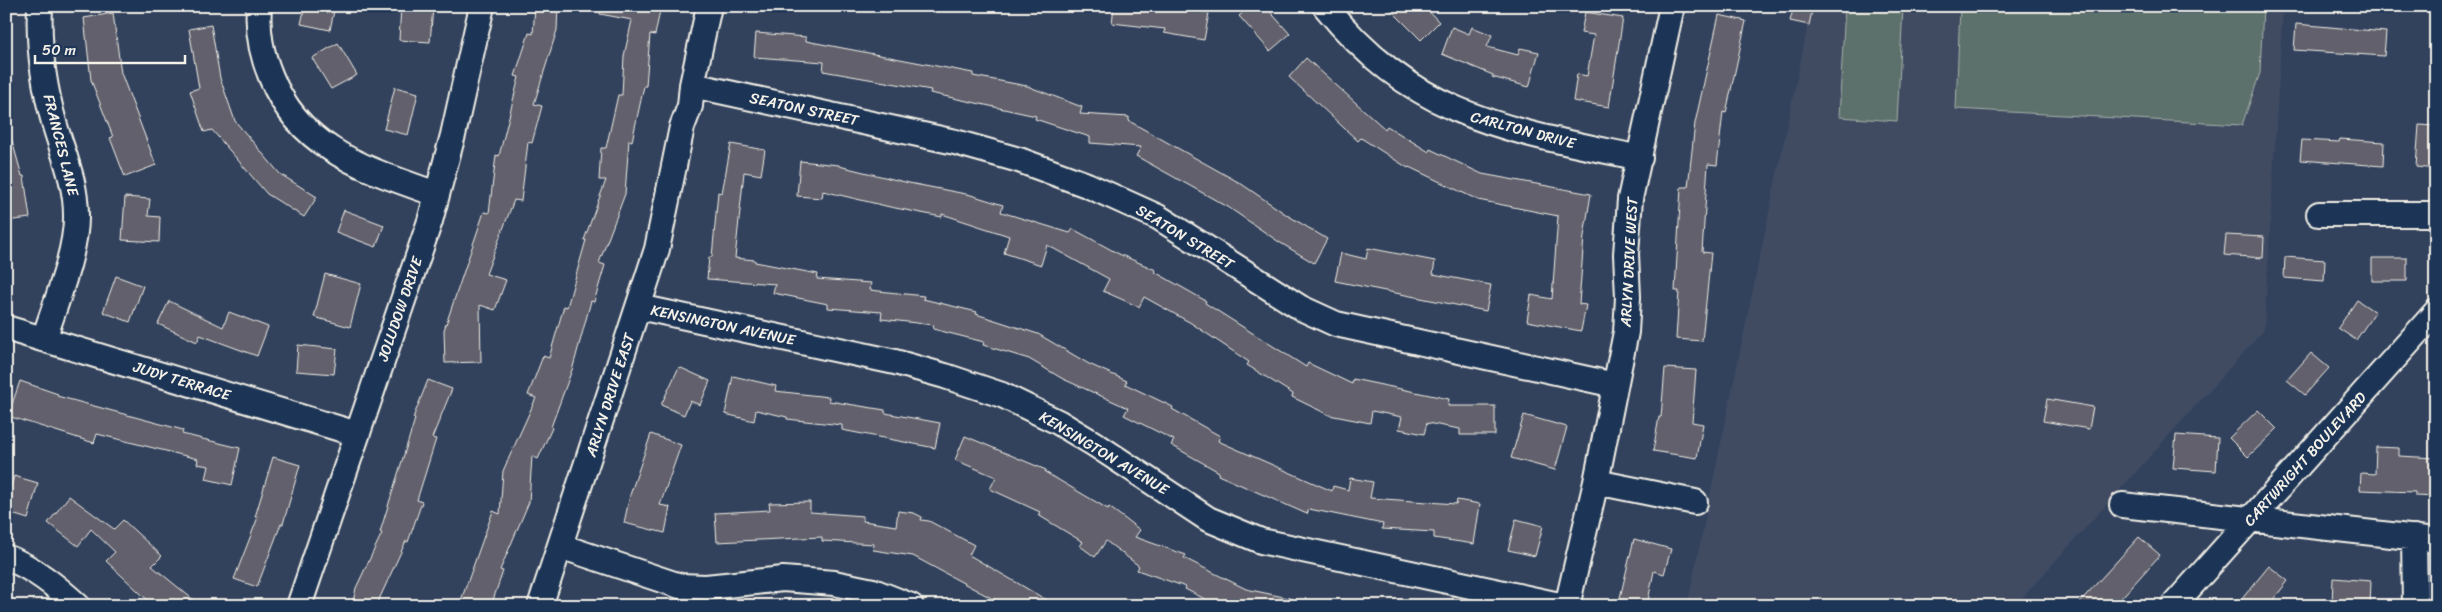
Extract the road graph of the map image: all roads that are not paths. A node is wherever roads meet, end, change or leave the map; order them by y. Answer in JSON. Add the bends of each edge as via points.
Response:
{"nodes":[{"id":1,"x":40,"y":6,"type":"edge"},
{"id":2,"x":259,"y":6,"type":"edge"},
{"id":3,"x":482,"y":6,"type":"edge"},
{"id":4,"x":709,"y":6,"type":"edge"},
{"id":5,"x":1325,"y":6,"type":"edge"},
{"id":6,"x":1672,"y":6,"type":"edge"},
{"id":7,"x":692,"y":85,"type":"junction"},
{"id":8,"x":1640,"y":158,"type":"junction"},
{"id":9,"x":436,"y":194,"type":"junction"},
{"id":10,"x":2319,"y":214,"type":"dead end"},
{"id":11,"x":2436,"y":214,"type":"edge"},
{"id":12,"x":639,"y":307,"type":"junction"},
{"id":13,"x":2436,"y":312,"type":"edge"},
{"id":14,"x":6,"y":328,"type":"edge"},
{"id":15,"x":44,"y":340,"type":"junction"},
{"id":16,"x":1614,"y":385,"type":"junction"},
{"id":17,"x":357,"y":434,"type":"junction"},
{"id":18,"x":1596,"y":482,"type":"junction"},
{"id":19,"x":1695,"y":502,"type":"dead end"},
{"id":20,"x":2122,"y":505,"type":"dead end"},
{"id":21,"x":2252,"y":519,"type":"junction"},
{"id":22,"x":2425,"y":538,"type":"edge"},
{"id":23,"x":560,"y":546,"type":"junction"},
{"id":24,"x":6,"y":557,"type":"edge"},
{"id":25,"x":2176,"y":604,"type":"edge"},
{"id":26,"x":78,"y":606,"type":"edge"},
{"id":27,"x":299,"y":606,"type":"edge"},
{"id":28,"x":540,"y":606,"type":"edge"},
{"id":29,"x":910,"y":606,"type":"edge"},
{"id":30,"x":1565,"y":606,"type":"edge"},
{"id":31,"x":2415,"y":606,"type":"edge"}],
"edges":[{"from":1,"to":15,"type":"street","name":"FRANCES LANE","via":[[42,71],[74,183],[76,216],[70,256]]},
{"from":2,"to":9,"type":"street","via":[[261,53],[278,95],[292,116],[312,137],[365,169]]},
{"from":3,"to":9,"type":"street","name":"JOLUDOW DRIVE"},
{"from":4,"to":7,"type":"street","name":"ARLYN DRIVE EAST"},
{"from":5,"to":8,"type":"street","name":"CARLTON DRIVE","via":[[1345,32],[1393,75],[1438,103],[1470,117],[1520,132]]},
{"from":6,"to":8,"type":"street","name":"ARLYN DRIVE WEST"},
{"from":7,"to":12,"type":"street","name":"ARLYN DRIVE EAST","via":[[657,249]]},
{"from":7,"to":16,"type":"street","name":"SEATON STREET","via":[[955,142],[1019,160],[1087,185],[1158,217],[1301,308],[1336,324]]},
{"from":8,"to":16,"type":"street","name":"ARLYN DRIVE WEST","via":[[1630,208],[1626,254],[1626,332]]},
{"from":9,"to":17,"type":"street","name":"JOLUDOW DRIVE","via":[[430,221]]},
{"from":10,"to":11,"type":"street"},
{"from":12,"to":23,"type":"street","name":"ARLYN DRIVE EAST"},
{"from":12,"to":30,"type":"street","name":"KENSINGTON AVENUE","via":[[895,362],[1002,396],[1058,422],[1208,519],[1261,541]]},
{"from":13,"to":21,"type":"street","name":"CARTWRIGHT BOULEVARD"},
{"from":14,"to":15,"type":"street","name":"JUDY TERRACE"},
{"from":15,"to":17,"type":"street","name":"JUDY TERRACE"},
{"from":16,"to":18,"type":"street","name":"ARLYN DRIVE WEST"},
{"from":17,"to":27,"type":"street","name":"JOLUDOW DRIVE"},
{"from":18,"to":19,"type":"street"},
{"from":18,"to":30,"type":"street","name":"ARLYN DRIVE WEST"},
{"from":20,"to":21,"type":"street"},
{"from":21,"to":22,"type":"street"},
{"from":21,"to":25,"type":"street","name":"CARTWRIGHT BOULEVARD"},
{"from":22,"to":31,"type":"street"},
{"from":23,"to":28,"type":"street","name":"ARLYN DRIVE EAST"},
{"from":23,"to":29,"type":"street","via":[[680,586],[706,587],[783,579],[834,583],[873,591]]},
{"from":24,"to":26,"type":"street","via":[[56,585]]}]}
